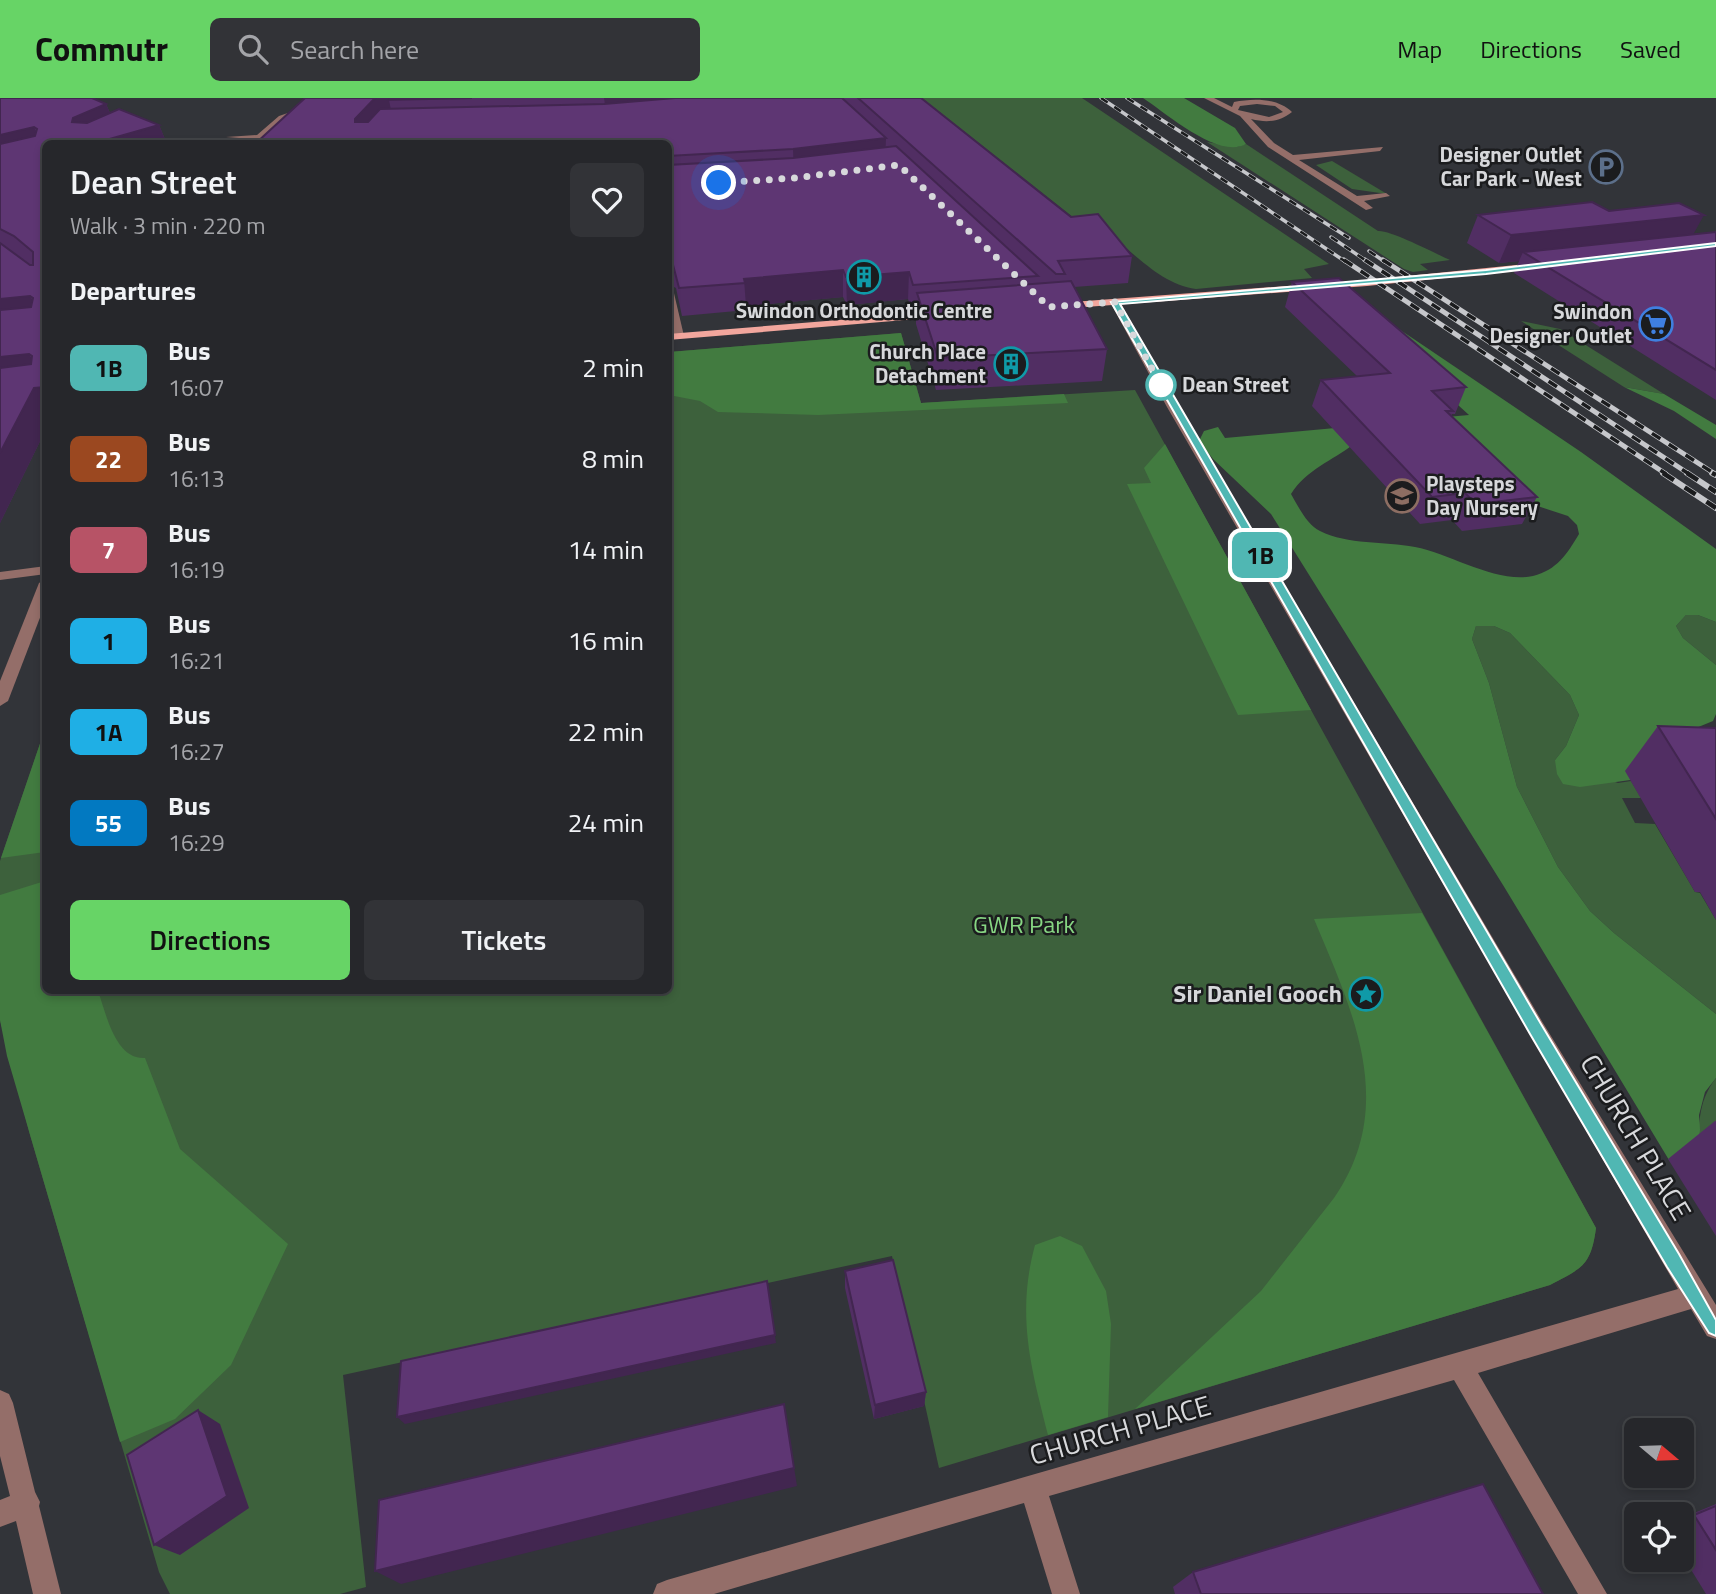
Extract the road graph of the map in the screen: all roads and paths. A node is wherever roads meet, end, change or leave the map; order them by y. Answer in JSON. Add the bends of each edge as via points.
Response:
{"nodes":[{"id":1,"x":337,"y":98,"type":"edge"},
{"id":2,"x":1208,"y":98,"type":"edge"},
{"id":3,"x":1234,"y":98,"type":"edge"},
{"id":4,"x":1251,"y":101,"type":"junction"},
{"id":5,"x":1234,"y":110,"type":"junction"},
{"id":6,"x":1243,"y":115,"type":"junction"},
{"id":7,"x":1281,"y":117,"type":"junction"},
{"id":8,"x":1260,"y":132,"type":"junction"},
{"id":9,"x":230,"y":137,"type":"dead end"},
{"id":10,"x":258,"y":137,"type":"junction"},
{"id":11,"x":255,"y":140,"type":"edge"},
{"id":12,"x":1380,"y":149,"type":"dead end"},
{"id":13,"x":1291,"y":158,"type":"junction"},
{"id":14,"x":1386,"y":196,"type":"dead end"},
{"id":15,"x":1356,"y":200,"type":"junction"},
{"id":16,"x":1369,"y":208,"type":"dead end"},
{"id":17,"x":1548,"y":265,"type":"edge"},
{"id":18,"x":1115,"y":302,"type":"junction"},
{"id":19,"x":1049,"y":307,"type":"edge"},
{"id":20,"x":948,"y":314,"type":"edge"},
{"id":21,"x":674,"y":336,"type":"edge"},
{"id":22,"x":42,"y":571,"type":"edge"},
{"id":23,"x":0,"y":576,"type":"edge"},
{"id":24,"x":42,"y":593,"type":"edge"},
{"id":25,"x":0,"y":701,"type":"edge"},
{"id":26,"x":1695,"y":1296,"type":"junction"},
{"id":27,"x":1716,"y":1327,"type":"edge"},
{"id":28,"x":1460,"y":1366,"type":"junction"},
{"id":29,"x":0,"y":1403,"type":"edge"},
{"id":30,"x":1033,"y":1488,"type":"junction"},
{"id":31,"x":27,"y":1503,"type":"junction"},
{"id":32,"x":0,"y":1514,"type":"edge"},
{"id":33,"x":47,"y":1594,"type":"edge"},
{"id":34,"x":667,"y":1594,"type":"edge"},
{"id":35,"x":1066,"y":1594,"type":"edge"},
{"id":36,"x":1593,"y":1594,"type":"edge"}],
"edges":[{"from":1,"to":10,"type":"street","via":[[282,118]]},
{"from":2,"to":5,"type":"street"},
{"from":3,"to":4,"type":"street"},
{"from":4,"to":5,"type":"street","via":[[1235,105]]},
{"from":4,"to":7,"type":"street","via":[[1283,107],[1288,112]]},
{"from":5,"to":6,"type":"street"},
{"from":6,"to":7,"type":"street"},
{"from":6,"to":8,"type":"street"},
{"from":7,"to":8,"type":"street"},
{"from":8,"to":13,"type":"street"},
{"from":9,"to":10,"type":"street"},
{"from":10,"to":11,"type":"street"},
{"from":12,"to":13,"type":"street"},
{"from":13,"to":15,"type":"street"},
{"from":14,"to":15,"type":"street"},
{"from":15,"to":16,"type":"street"},
{"from":17,"to":18,"type":"main road"},
{"from":18,"to":19,"type":"main road"},
{"from":18,"to":26,"type":"street","name":"CHURCH PLACE"},
{"from":20,"to":21,"type":"main road"},
{"from":22,"to":23,"type":"street"},
{"from":24,"to":25,"type":"street"},
{"from":26,"to":27,"type":"street"},
{"from":26,"to":28,"type":"street","name":"CHURCH PLACE"},
{"from":28,"to":30,"type":"street","name":"CHURCH PLACE"},
{"from":28,"to":36,"type":"street"},
{"from":29,"to":31,"type":"street"},
{"from":30,"to":34,"type":"street","name":"CHURCH PLACE"},
{"from":30,"to":35,"type":"street"},
{"from":31,"to":32,"type":"street"},
{"from":31,"to":33,"type":"street"}]}
